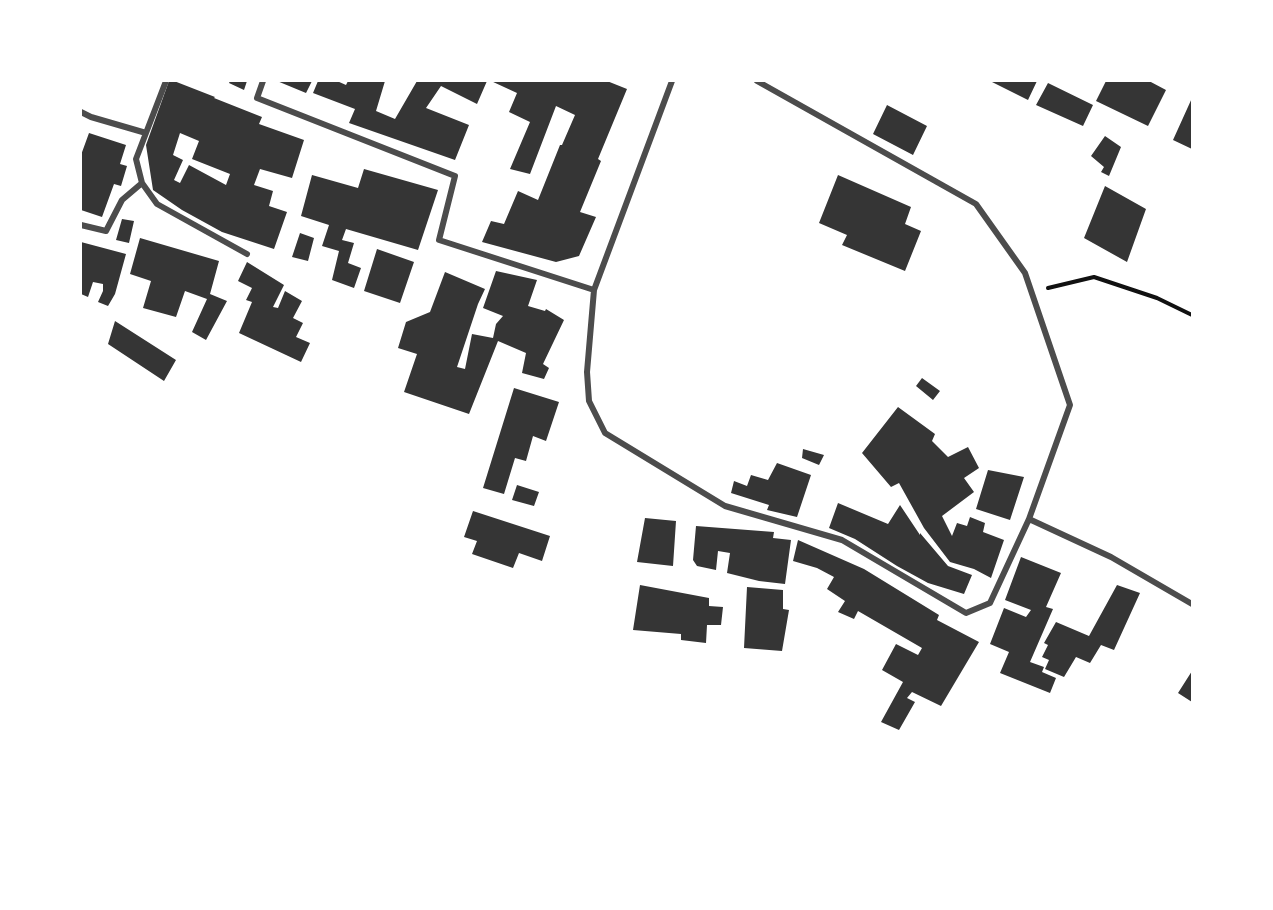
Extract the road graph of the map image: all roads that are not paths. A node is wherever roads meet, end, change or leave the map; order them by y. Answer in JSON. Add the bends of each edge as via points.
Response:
{"nodes":[{"id":1,"x":166,"y":81,"type":"edge"},
{"id":2,"x":262,"y":81,"type":"edge"},
{"id":3,"x":672,"y":81,"type":"edge"},
{"id":4,"x":757,"y":81,"type":"edge"},
{"id":5,"x":81,"y":112,"type":"edge"},
{"id":6,"x":146,"y":133,"type":"junction"},
{"id":7,"x":142,"y":183,"type":"junction"},
{"id":8,"x":81,"y":225,"type":"edge"},
{"id":9,"x":247,"y":254,"type":"dead end"},
{"id":10,"x":594,"y":290,"type":"junction"},
{"id":11,"x":1029,"y":519,"type":"junction"},
{"id":12,"x":1192,"y":603,"type":"edge"}],
"edges":[{"from":1,"to":6,"type":"street"},
{"from":2,"to":10,"type":"street","via":[[257,98],[455,176],[439,240]]},
{"from":3,"to":10,"type":"street"},
{"from":4,"to":11,"type":"street","via":[[976,204],[1025,273],[1070,405]]},
{"from":5,"to":6,"type":"street"},
{"from":6,"to":7,"type":"street","via":[[136,159]]},
{"from":7,"to":8,"type":"street","via":[[122,200],[106,231]]},
{"from":7,"to":9,"type":"street","via":[[157,204]]},
{"from":10,"to":11,"type":"street","via":[[587,372],[589,401],[605,433],[725,506],[842,540],[966,613],[990,603]]},
{"from":11,"to":12,"type":"street","via":[[1111,556]]}]}
